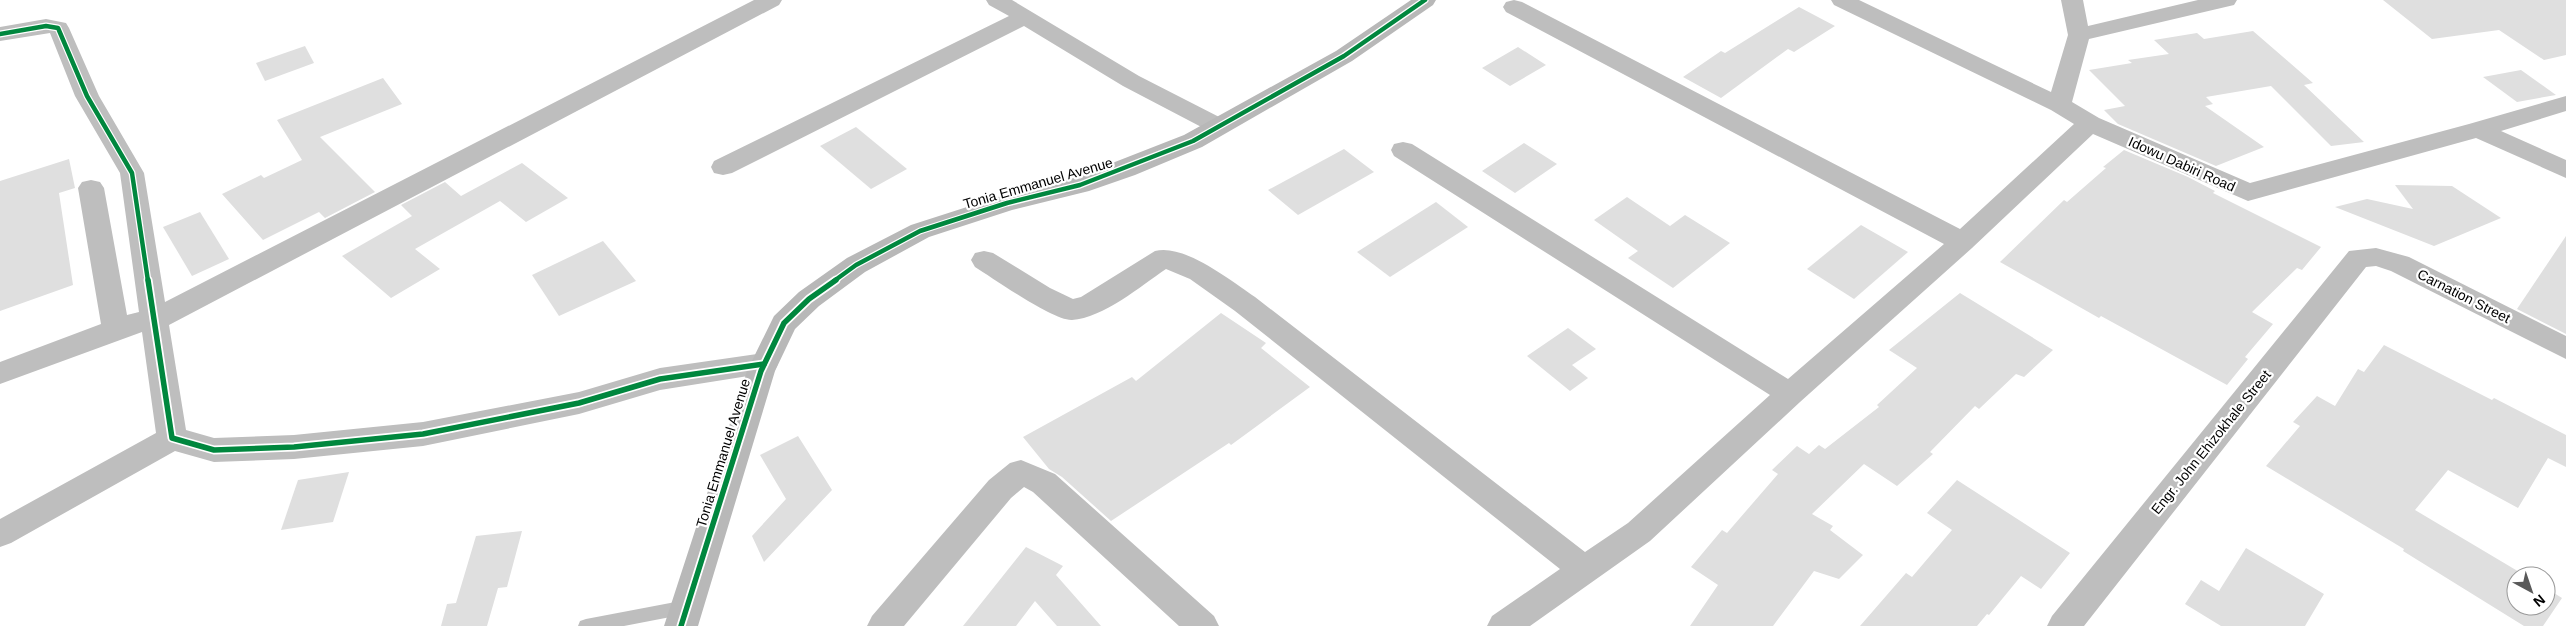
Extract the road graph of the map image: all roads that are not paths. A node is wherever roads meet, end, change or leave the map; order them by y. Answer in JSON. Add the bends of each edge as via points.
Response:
{"nodes":[{"id":1,"x":771,"y":0,"type":"edge"},
{"id":2,"x":997,"y":0,"type":"edge"},
{"id":3,"x":1425,"y":0,"type":"edge"},
{"id":4,"x":1842,"y":0,"type":"edge"},
{"id":5,"x":2072,"y":0,"type":"edge"},
{"id":6,"x":2226,"y":0,"type":"edge"},
{"id":7,"x":1514,"y":6,"type":"dead end"},
{"id":8,"x":1025,"y":17,"type":"junction"},
{"id":9,"x":0,"y":34,"type":"edge"},
{"id":10,"x":2079,"y":36,"type":"junction"},
{"id":11,"x":2566,"y":104,"type":"edge"},
{"id":12,"x":2059,"y":105,"type":"junction"},
{"id":13,"x":2090,"y":123,"type":"junction"},
{"id":14,"x":1218,"y":126,"type":"junction"},
{"id":15,"x":2478,"y":130,"type":"junction"},
{"id":16,"x":1403,"y":150,"type":"dead end"},
{"id":17,"x":723,"y":167,"type":"dead end"},
{"id":18,"x":2566,"y":170,"type":"edge"},
{"id":19,"x":91,"y":188,"type":"dead end"},
{"id":20,"x":1963,"y":242,"type":"junction"},
{"id":21,"x":2358,"y":258,"type":"joint"},
{"id":22,"x":984,"y":260,"type":"dead end"},
{"id":23,"x":154,"y":320,"type":"junction"},
{"id":24,"x":116,"y":330,"type":"junction"},
{"id":25,"x":2566,"y":348,"type":"edge"},
{"id":26,"x":764,"y":364,"type":"junction"},
{"id":27,"x":0,"y":373,"type":"edge"},
{"id":28,"x":1790,"y":394,"type":"junction"},
{"id":29,"x":172,"y":438,"type":"junction"},
{"id":30,"x":0,"y":534,"type":"edge"},
{"id":31,"x":1586,"y":571,"type":"junction"},
{"id":32,"x":684,"y":616,"type":"edge"},
{"id":33,"x":586,"y":626,"type":"edge"},
{"id":34,"x":884,"y":626,"type":"edge"},
{"id":35,"x":1202,"y":626,"type":"edge"},
{"id":36,"x":1504,"y":626,"type":"edge"},
{"id":37,"x":2064,"y":626,"type":"edge"}],
"edges":[{"from":1,"to":23,"type":"street"},
{"from":2,"to":8,"type":"street"},
{"from":3,"to":14,"type":"street","name":"Tonia Emmanuel Avenue","via":[[1344,56]]},
{"from":4,"to":12,"type":"street","name":"Idowu Dabiri Road"},
{"from":5,"to":10,"type":"street"},
{"from":6,"to":10,"type":"street"},
{"from":7,"to":20,"type":"street"},
{"from":8,"to":14,"type":"street","via":[[1130,81]]},
{"from":8,"to":17,"type":"street"},
{"from":9,"to":23,"type":"street","via":[[46,26],[58,28],[62,34],[87,96],[132,173]]},
{"from":10,"to":12,"type":"street"},
{"from":11,"to":15,"type":"street","name":"Idowu Dabiri Road"},
{"from":12,"to":13,"type":"street","name":"Idowu Dabiri Road"},
{"from":13,"to":15,"type":"street","name":"Idowu Dabiri Road","via":[[2248,192]]},
{"from":13,"to":20,"type":"street"},
{"from":14,"to":26,"type":"street","name":"Tonia Emmanuel Avenue","via":[[1193,141],[1126,169],[920,231],[856,265],[809,299],[784,323]]},
{"from":15,"to":18,"type":"street"},
{"from":16,"to":28,"type":"street"},
{"from":19,"to":24,"type":"street"},
{"from":20,"to":28,"type":"street"},
{"from":21,"to":25,"type":"street","name":"Carnation Street","via":[[2376,257],[2400,264]]},
{"from":21,"to":37,"type":"street","name":"Engr. John Ehizokhale Street"},
{"from":22,"to":31,"type":"street","via":[[1071,310],[1090,305],[1164,258],[1199,272],[1245,304]]},
{"from":23,"to":24,"type":"street"},
{"from":23,"to":29,"type":"street"},
{"from":24,"to":27,"type":"street"},
{"from":26,"to":29,"type":"street","via":[[660,379],[560,407],[423,434],[294,447],[214,450]]},
{"from":26,"to":32,"type":"street","name":"Tonia Emmanuel Avenue"},
{"from":28,"to":31,"type":"street","via":[[1639,532]]},
{"from":29,"to":30,"type":"street"},
{"from":31,"to":36,"type":"street"},
{"from":32,"to":33,"type":"lane"},
{"from":34,"to":35,"type":"street","via":[[1000,489],[1021,472],[1044,483]]}]}
